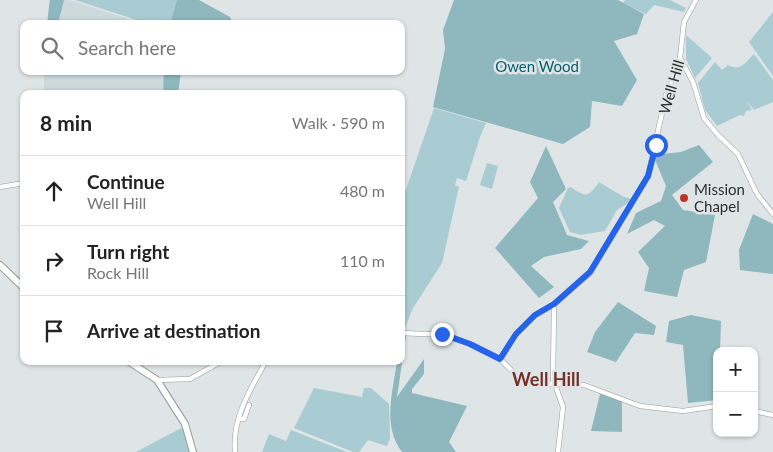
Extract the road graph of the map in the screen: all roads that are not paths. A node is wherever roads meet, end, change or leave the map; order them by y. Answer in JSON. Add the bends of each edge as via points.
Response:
{"nodes":[{"id":1,"x":696,"y":0,"type":"edge"},
{"id":2,"x":680,"y":58,"type":"junction"},
{"id":3,"x":20,"y":184,"type":"edge"},
{"id":4,"x":0,"y":186,"type":"edge"},
{"id":5,"x":773,"y":214,"type":"edge"},
{"id":6,"x":0,"y":265,"type":"edge"},
{"id":7,"x":20,"y":284,"type":"edge"},
{"id":8,"x":554,"y":304,"type":"junction"},
{"id":9,"x":405,"y":333,"type":"edge"},
{"id":10,"x":500,"y":359,"type":"junction"},
{"id":11,"x":134,"y":365,"type":"edge"},
{"id":12,"x":215,"y":365,"type":"edge"},
{"id":13,"x":264,"y":365,"type":"edge"},
{"id":14,"x":157,"y":380,"type":"junction"},
{"id":15,"x":554,"y":384,"type":"junction"},
{"id":16,"x":249,"y":405,"type":"dead end"},
{"id":17,"x":713,"y":407,"type":"edge"},
{"id":18,"x":758,"y":412,"type":"edge"},
{"id":19,"x":773,"y":415,"type":"edge"},
{"id":20,"x":238,"y":419,"type":"junction"},
{"id":21,"x":194,"y":452,"type":"edge"},
{"id":22,"x":235,"y":452,"type":"edge"},
{"id":23,"x":558,"y":452,"type":"edge"}],
"edges":[{"from":1,"to":2,"type":"street","name":"Well Hill","via":[[684,22]]},
{"from":2,"to":5,"type":"street","via":[[693,82],[704,118],[738,154],[757,194]]},
{"from":2,"to":8,"type":"street","name":"Well Hill","via":[[666,94],[648,176],[590,272]]},
{"from":3,"to":4,"type":"street"},
{"from":6,"to":7,"type":"street"},
{"from":8,"to":10,"type":"street","name":"Well Hill","via":[[535,315],[516,334]]},
{"from":8,"to":15,"type":"street"},
{"from":9,"to":10,"type":"street","via":[[447,335]]},
{"from":10,"to":15,"type":"street","via":[[520,380]]},
{"from":11,"to":14,"type":"street"},
{"from":12,"to":14,"type":"street","via":[[190,379]]},
{"from":13,"to":20,"type":"street","via":[[244,400]]},
{"from":14,"to":21,"type":"street","via":[[186,424]]},
{"from":15,"to":17,"type":"street","via":[[584,385],[640,406],[683,411]]},
{"from":15,"to":23,"type":"street","via":[[563,407]]},
{"from":16,"to":20,"type":"street","via":[[244,419]]},
{"from":18,"to":19,"type":"street"},
{"from":20,"to":22,"type":"street"}]}
